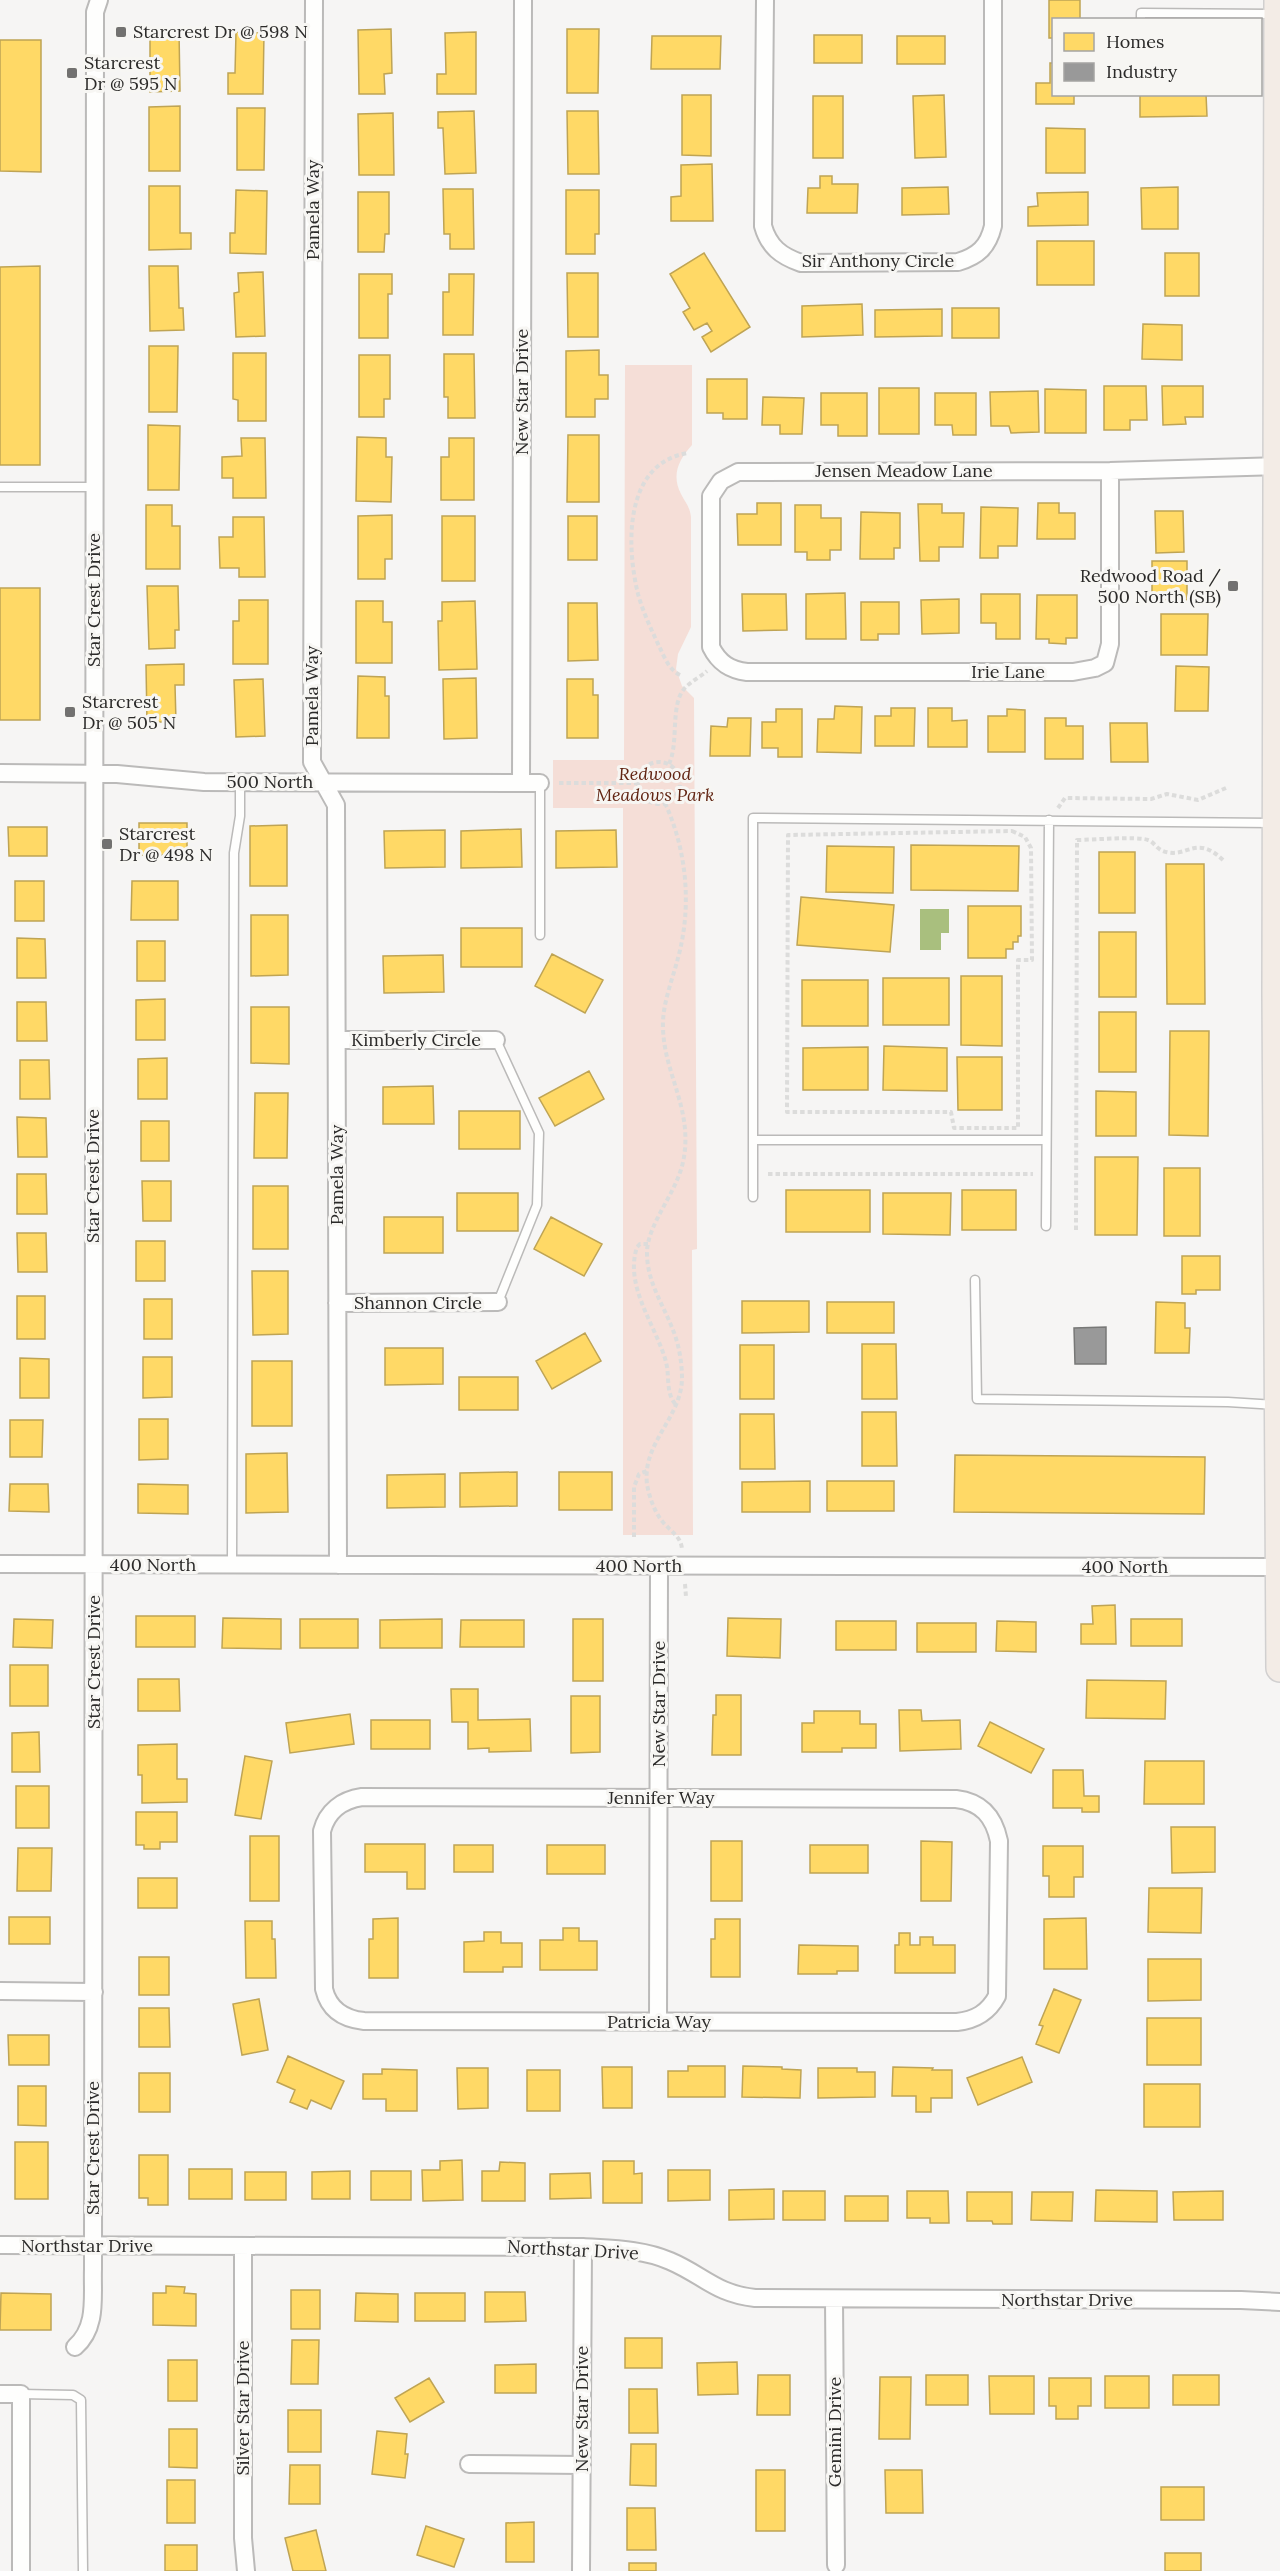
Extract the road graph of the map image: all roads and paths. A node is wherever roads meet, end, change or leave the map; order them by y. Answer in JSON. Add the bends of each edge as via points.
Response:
{"nodes":[{"id":1,"x":99,"y":0,"type":"edge"},
{"id":2,"x":314,"y":0,"type":"edge"},
{"id":3,"x":523,"y":0,"type":"edge"},
{"id":4,"x":765,"y":0,"type":"edge"},
{"id":5,"x":993,"y":0,"type":"edge"},
{"id":6,"x":1279,"y":9,"type":"edge"},
{"id":7,"x":1141,"y":18,"type":"edge"},
{"id":8,"x":1279,"y":341,"type":"edge"},
{"id":9,"x":688,"y":453,"type":"dead end"},
{"id":10,"x":1278,"y":466,"type":"edge"},
{"id":11,"x":1110,"y":471,"type":"junction"},
{"id":12,"x":0,"y":487,"type":"edge"},
{"id":13,"x":94,"y":488,"type":"junction"},
{"id":14,"x":1278,"y":645,"type":"edge"},
{"id":15,"x":720,"y":661,"type":"joint"},
{"id":16,"x":680,"y":675,"type":"dead end"},
{"id":17,"x":689,"y":685,"type":"dead end"},
{"id":18,"x":1278,"y":693,"type":"edge"},
{"id":19,"x":1278,"y":746,"type":"edge"},
{"id":20,"x":669,"y":764,"type":"junction"},
{"id":21,"x":0,"y":773,"type":"edge"},
{"id":22,"x":93,"y":773,"type":"junction"},
{"id":23,"x":240,"y":782,"type":"junction"},
{"id":24,"x":322,"y":783,"type":"junction"},
{"id":25,"x":521,"y":783,"type":"junction"},
{"id":26,"x":547,"y":783,"type":"junction"},
{"id":27,"x":637,"y":783,"type":"junction"},
{"id":28,"x":1226,"y":788,"type":"dead end"},
{"id":29,"x":665,"y":803,"type":"junction"},
{"id":30,"x":1049,"y":820,"type":"junction"},
{"id":31,"x":1278,"y":823,"type":"edge"},
{"id":32,"x":1223,"y":860,"type":"dead end"},
{"id":33,"x":540,"y":935,"type":"dead end"},
{"id":34,"x":1278,"y":993,"type":"edge"},
{"id":35,"x":337,"y":1040,"type":"junction"},
{"id":36,"x":496,"y":1040,"type":"joint"},
{"id":37,"x":1018,"y":1128,"type":"joint"},
{"id":38,"x":753,"y":1140,"type":"junction"},
{"id":39,"x":1046,"y":1140,"type":"junction"},
{"id":40,"x":767,"y":1174,"type":"dead end"},
{"id":41,"x":1046,"y":1174,"type":"junction"},
{"id":42,"x":753,"y":1197,"type":"dead end"},
{"id":43,"x":1046,"y":1226,"type":"dead end"},
{"id":44,"x":1076,"y":1230,"type":"dead end"},
{"id":45,"x":648,"y":1244,"type":"junction"},
{"id":46,"x":975,"y":1280,"type":"dead end"},
{"id":47,"x":498,"y":1302,"type":"joint"},
{"id":48,"x":337,"y":1304,"type":"junction"},
{"id":49,"x":1276,"y":1405,"type":"junction"},
{"id":50,"x":677,"y":1406,"type":"junction"},
{"id":51,"x":646,"y":1471,"type":"junction"},
{"id":52,"x":634,"y":1537,"type":"dead end"},
{"id":53,"x":682,"y":1543,"type":"dead end"},
{"id":54,"x":0,"y":1564,"type":"edge"},
{"id":55,"x":93,"y":1564,"type":"junction"},
{"id":56,"x":232,"y":1565,"type":"junction"},
{"id":57,"x":338,"y":1565,"type":"junction"},
{"id":58,"x":659,"y":1566,"type":"junction"},
{"id":59,"x":1278,"y":1567,"type":"junction"},
{"id":60,"x":1280,"y":1668,"type":"edge"},
{"id":61,"x":658,"y":1798,"type":"junction"},
{"id":62,"x":0,"y":1991,"type":"edge"},
{"id":63,"x":94,"y":1992,"type":"junction"},
{"id":64,"x":333,"y":2008,"type":"joint"},
{"id":65,"x":987,"y":2011,"type":"joint"},
{"id":66,"x":658,"y":2022,"type":"junction"},
{"id":67,"x":0,"y":2245,"type":"edge"},
{"id":68,"x":93,"y":2246,"type":"junction"},
{"id":69,"x":243,"y":2246,"type":"junction"},
{"id":70,"x":583,"y":2247,"type":"junction"},
{"id":71,"x":834,"y":2300,"type":"junction"},
{"id":72,"x":1280,"y":2302,"type":"edge"},
{"id":73,"x":75,"y":2347,"type":"dead end"},
{"id":74,"x":0,"y":2394,"type":"edge"},
{"id":75,"x":21,"y":2394,"type":"junction"},
{"id":76,"x":469,"y":2464,"type":"dead end"},
{"id":77,"x":582,"y":2465,"type":"junction"},
{"id":78,"x":836,"y":2565,"type":"dead end"},
{"id":79,"x":21,"y":2571,"type":"edge"},
{"id":80,"x":83,"y":2571,"type":"edge"},
{"id":81,"x":246,"y":2571,"type":"edge"},
{"id":82,"x":581,"y":2571,"type":"edge"}],
"edges":[{"from":1,"to":13,"type":"street","name":"Star Crest Drive","via":[[95,12]]},
{"from":2,"to":24,"type":"street","name":"Pamela Way","via":[[312,762]]},
{"from":3,"to":25,"type":"street","name":"New Star Drive"},
{"from":4,"to":5,"type":"street","name":"Sir Anthony Circle","via":[[763,226],[776,250],[801,263],[958,262],[971,258],[990,240]]},
{"from":6,"to":7,"type":"lane","via":[[1142,14]]},
{"from":6,"to":8,"type":"main road"},
{"from":8,"to":10,"type":"main road"},
{"from":9,"to":16,"type":"path","via":[[668,457],[651,471],[638,494],[633,529],[639,595],[647,620],[667,662]]},
{"from":10,"to":11,"type":"street","name":"Jensen Meadow Lane"},
{"from":10,"to":14,"type":"main road"},
{"from":11,"to":15,"type":"street","name":"Jensen Meadow Lane","via":[[750,471],[728,476],[715,487],[710,505],[710,636],[711,647]]},
{"from":11,"to":15,"type":"street","name":"Irie Lane","via":[[1110,644],[1105,663],[1095,668],[1073,672],[747,672]]},
{"from":12,"to":13,"type":"lane"},
{"from":13,"to":22,"type":"street","name":"Star Crest Drive"},
{"from":14,"to":18,"type":"main road"},
{"from":17,"to":20,"type":"path","via":[[680,701],[676,742]]},
{"from":18,"to":19,"type":"main road"},
{"from":19,"to":31,"type":"main road"},
{"from":20,"to":27,"type":"path","via":[[648,765]]},
{"from":20,"to":29,"type":"path","via":[[678,775],[679,788],[672,800]]},
{"from":21,"to":22,"type":"street","name":"500 North"},
{"from":22,"to":23,"type":"street","name":"500 North"},
{"from":22,"to":55,"type":"street","name":"Star Crest Drive"},
{"from":23,"to":24,"type":"street","name":"500 North"},
{"from":23,"to":56,"type":"lane","via":[[234,853]]},
{"from":24,"to":25,"type":"street","name":"500 North"},
{"from":24,"to":35,"type":"street","name":"Pamela Way","via":[[336,806]]},
{"from":25,"to":26,"type":"street","name":"500 North"},
{"from":26,"to":27,"type":"path"},
{"from":26,"to":33,"type":"lane"},
{"from":27,"to":29,"type":"path","via":[[646,800]]},
{"from":28,"to":30,"type":"path","via":[[1198,800],[1167,794],[1150,799],[1065,798]]},
{"from":29,"to":45,"type":"path","via":[[681,847],[686,877],[682,940],[663,1027],[686,1132],[681,1171]]},
{"from":30,"to":31,"type":"lane"},
{"from":30,"to":38,"type":"lane","via":[[753,818]]},
{"from":30,"to":39,"type":"lane"},
{"from":31,"to":34,"type":"main road"},
{"from":32,"to":44,"type":"path","via":[[1213,850],[1195,846],[1178,852],[1162,851],[1148,840],[1077,840]]},
{"from":34,"to":49,"type":"main road"},
{"from":35,"to":36,"type":"street","name":"Kimberly Circle"},
{"from":35,"to":48,"type":"street","name":"Pamela Way"},
{"from":36,"to":47,"type":"lane","via":[[539,1133],[537,1205]]},
{"from":37,"to":37,"type":"path","via":[[1018,960],[1032,960],[1031,848],[1025,837],[1012,831],[788,835],[787,1112],[951,1112],[954,1128]]},
{"from":38,"to":39,"type":"lane"},
{"from":38,"to":42,"type":"lane"},
{"from":39,"to":41,"type":"lane"},
{"from":40,"to":41,"type":"path"},
{"from":41,"to":43,"type":"lane"},
{"from":45,"to":50,"type":"path","via":[[651,1280],[681,1360]]},
{"from":45,"to":50,"type":"path","via":[[637,1247],[634,1277],[666,1361],[669,1394]]},
{"from":46,"to":49,"type":"lane","via":[[977,1400]]},
{"from":47,"to":48,"type":"street","name":"Shannon Circle"},
{"from":48,"to":57,"type":"street","name":"Pamela Way"},
{"from":49,"to":59,"type":"main road"},
{"from":50,"to":51,"type":"path","via":[[650,1452]]},
{"from":51,"to":52,"type":"path","via":[[639,1474],[634,1487]]},
{"from":51,"to":53,"type":"path","via":[[653,1506]]},
{"from":54,"to":55,"type":"street","name":"400 North"},
{"from":55,"to":56,"type":"street","name":"400 North"},
{"from":55,"to":63,"type":"street","name":"Star Crest Drive"},
{"from":56,"to":57,"type":"street","name":"400 North"},
{"from":57,"to":58,"type":"street","name":"400 North"},
{"from":58,"to":59,"type":"street","name":"400 North"},
{"from":58,"to":61,"type":"street","name":"New Star Drive"},
{"from":59,"to":60,"type":"main road"},
{"from":61,"to":64,"type":"street","name":"Jennifer Way","via":[[362,1797],[337,1806],[326,1820],[322,1837],[323,1982]]},
{"from":61,"to":65,"type":"street","name":"Jennifer Way","via":[[956,1799],[978,1805],[994,1823],[999,1841],[998,1988]]},
{"from":61,"to":66,"type":"street","name":"New Star Drive"},
{"from":62,"to":63,"type":"street"},
{"from":63,"to":68,"type":"street","name":"Star Crest Drive"},
{"from":64,"to":66,"type":"street","name":"Patricia Way","via":[[347,2018],[364,2021]]},
{"from":65,"to":66,"type":"street","name":"Patricia Way","via":[[957,2022]]},
{"from":67,"to":68,"type":"street","name":"Northstar Drive"},
{"from":68,"to":69,"type":"street","name":"Northstar Drive"},
{"from":68,"to":73,"type":"street","name":"Star Crest Drive","via":[[92,2319]]},
{"from":69,"to":70,"type":"street","name":"Northstar Drive"},
{"from":69,"to":81,"type":"street","name":"Silver Star Drive"},
{"from":70,"to":71,"type":"street","name":"Northstar Drive","via":[[650,2254],[736,2295]]},
{"from":70,"to":77,"type":"street","name":"New Star Drive"},
{"from":71,"to":72,"type":"street","name":"Northstar Drive"},
{"from":71,"to":78,"type":"street","name":"Gemini Drive"},
{"from":74,"to":75,"type":"street"},
{"from":75,"to":79,"type":"street"},
{"from":75,"to":80,"type":"lane","via":[[73,2396],[81,2400]]},
{"from":76,"to":77,"type":"street"},
{"from":77,"to":82,"type":"street","name":"New Star Drive"}]}
